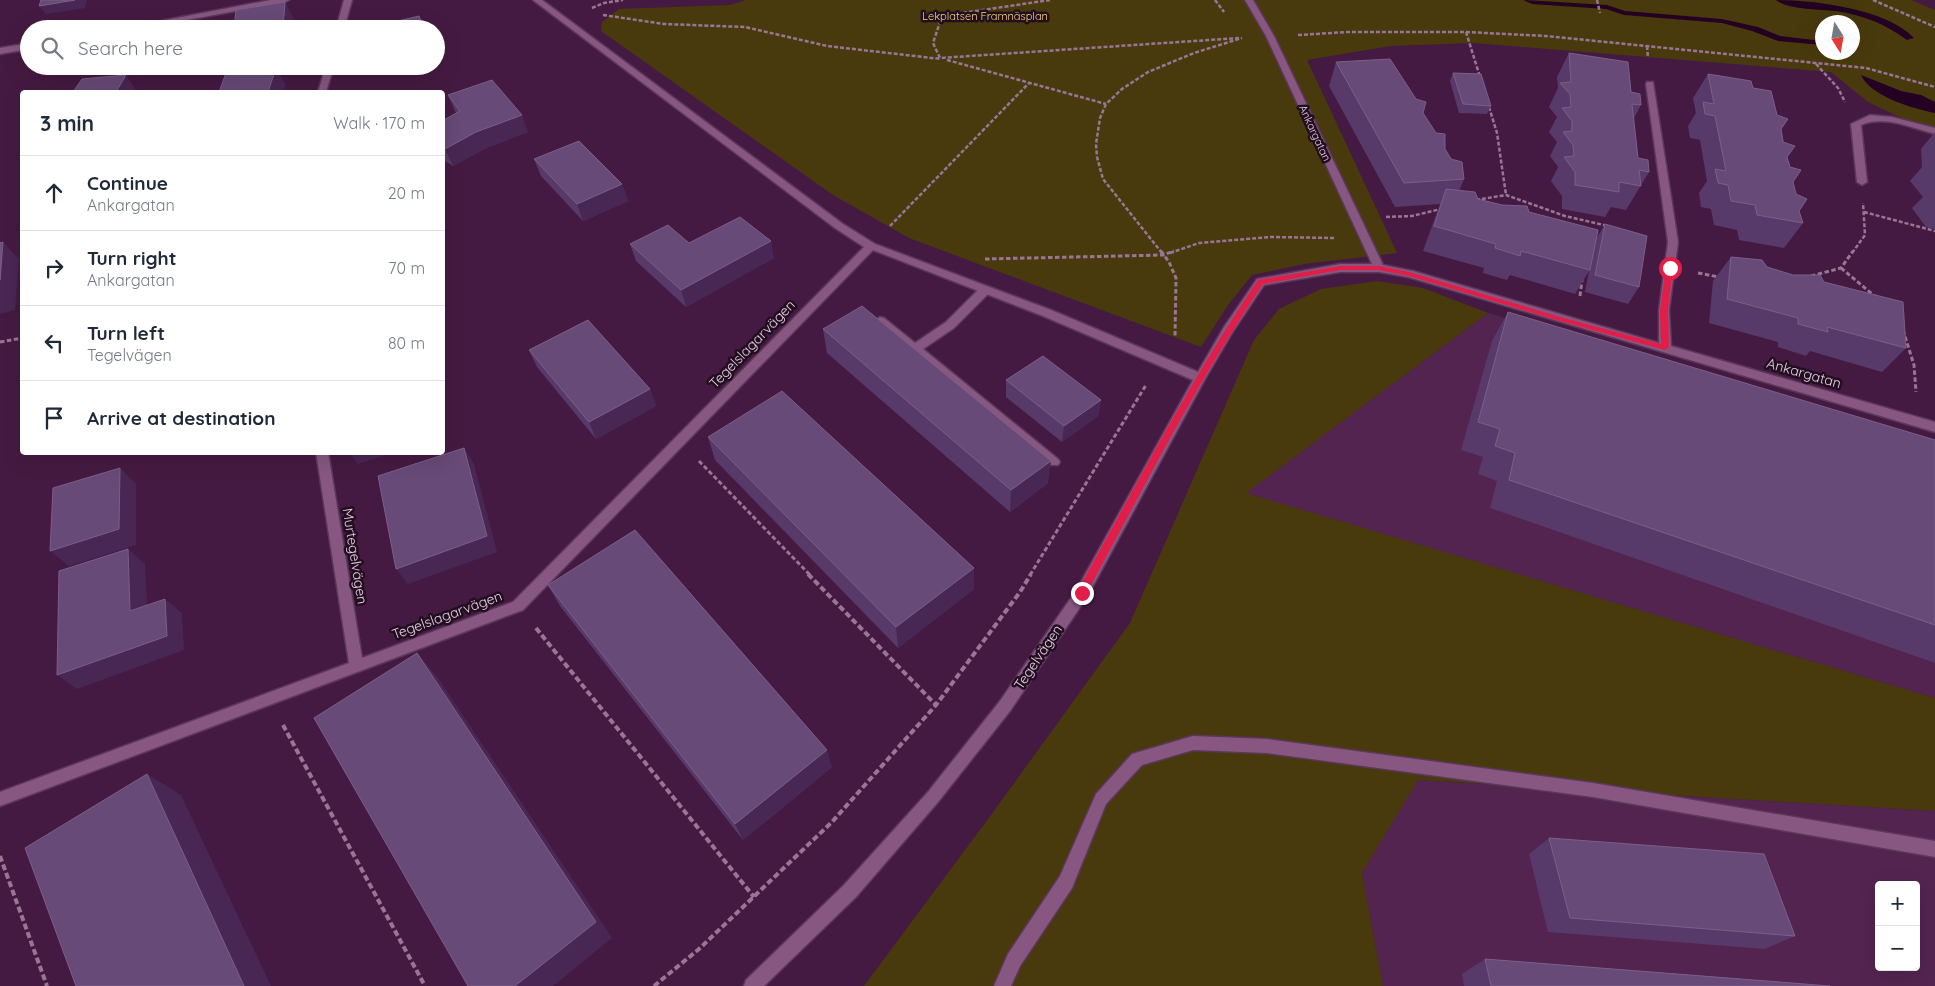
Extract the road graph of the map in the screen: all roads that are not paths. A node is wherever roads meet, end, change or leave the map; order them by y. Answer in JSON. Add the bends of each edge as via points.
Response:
{"nodes":[{"id":1,"x":286,"y":0,"type":"edge"},
{"id":2,"x":348,"y":0,"type":"edge"},
{"id":3,"x":537,"y":0,"type":"edge"},
{"id":4,"x":1249,"y":0,"type":"edge"},
{"id":5,"x":174,"y":20,"type":"edge"},
{"id":6,"x":342,"y":20,"type":"edge"},
{"id":7,"x":20,"y":48,"type":"edge"},
{"id":8,"x":0,"y":51,"type":"edge"},
{"id":9,"x":327,"y":75,"type":"edge"},
{"id":10,"x":1650,"y":84,"type":"dead end"},
{"id":11,"x":323,"y":90,"type":"edge"},
{"id":12,"x":1935,"y":131,"type":"edge"},
{"id":13,"x":1862,"y":182,"type":"road end"},
{"id":14,"x":871,"y":246,"type":"junction"},
{"id":15,"x":1379,"y":268,"type":"junction"},
{"id":16,"x":1261,"y":282,"type":"joint"},
{"id":17,"x":985,"y":290,"type":"junction"},
{"id":18,"x":880,"y":321,"type":"edge"},
{"id":19,"x":1665,"y":347,"type":"junction"},
{"id":20,"x":915,"y":350,"type":"junction"},
{"id":21,"x":1200,"y":378,"type":"junction"},
{"id":22,"x":1935,"y":427,"type":"edge"},
{"id":23,"x":322,"y":455,"type":"edge"},
{"id":24,"x":1054,"y":462,"type":"dead end"},
{"id":25,"x":356,"y":665,"type":"junction"},
{"id":26,"x":0,"y":799,"type":"edge"},
{"id":27,"x":1935,"y":849,"type":"edge"},
{"id":28,"x":752,"y":986,"type":"edge"},
{"id":29,"x":1002,"y":986,"type":"edge"}],
"edges":[{"from":1,"to":5,"type":"street"},
{"from":2,"to":6,"type":"street"},
{"from":3,"to":14,"type":"street","via":[[839,226]]},
{"from":4,"to":15,"type":"street","name":"Ankargatan","via":[[1270,36]]},
{"from":7,"to":8,"type":"street"},
{"from":9,"to":11,"type":"street"},
{"from":10,"to":19,"type":"street","via":[[1673,242],[1664,310]]},
{"from":12,"to":13,"type":"street","via":[[1870,118],[1856,124]]},
{"from":14,"to":17,"type":"street"},
{"from":14,"to":25,"type":"street","name":"Tegelslagarvägen","via":[[518,606]]},
{"from":15,"to":16,"type":"street","name":"Ankargatan","via":[[1340,268]]},
{"from":15,"to":19,"type":"street","name":"Ankargatan"},
{"from":16,"to":21,"type":"street","name":"Tegelvägen"},
{"from":17,"to":20,"type":"street","via":[[950,325]]},
{"from":17,"to":21,"type":"street"},
{"from":18,"to":20,"type":"street"},
{"from":19,"to":22,"type":"street","name":"Ankargatan"},
{"from":20,"to":24,"type":"street"},
{"from":21,"to":28,"type":"street","name":"Tegelvägen","via":[[1082,593],[1005,706],[933,797],[850,891]]},
{"from":23,"to":25,"type":"street","name":"Murtegelvägen"},
{"from":25,"to":26,"type":"street","name":"Tegelslagarvägen"},
{"from":27,"to":29,"type":"street","via":[[1592,790],[1267,746],[1193,743],[1137,759],[1102,799],[1066,882],[1014,960]]}]}
